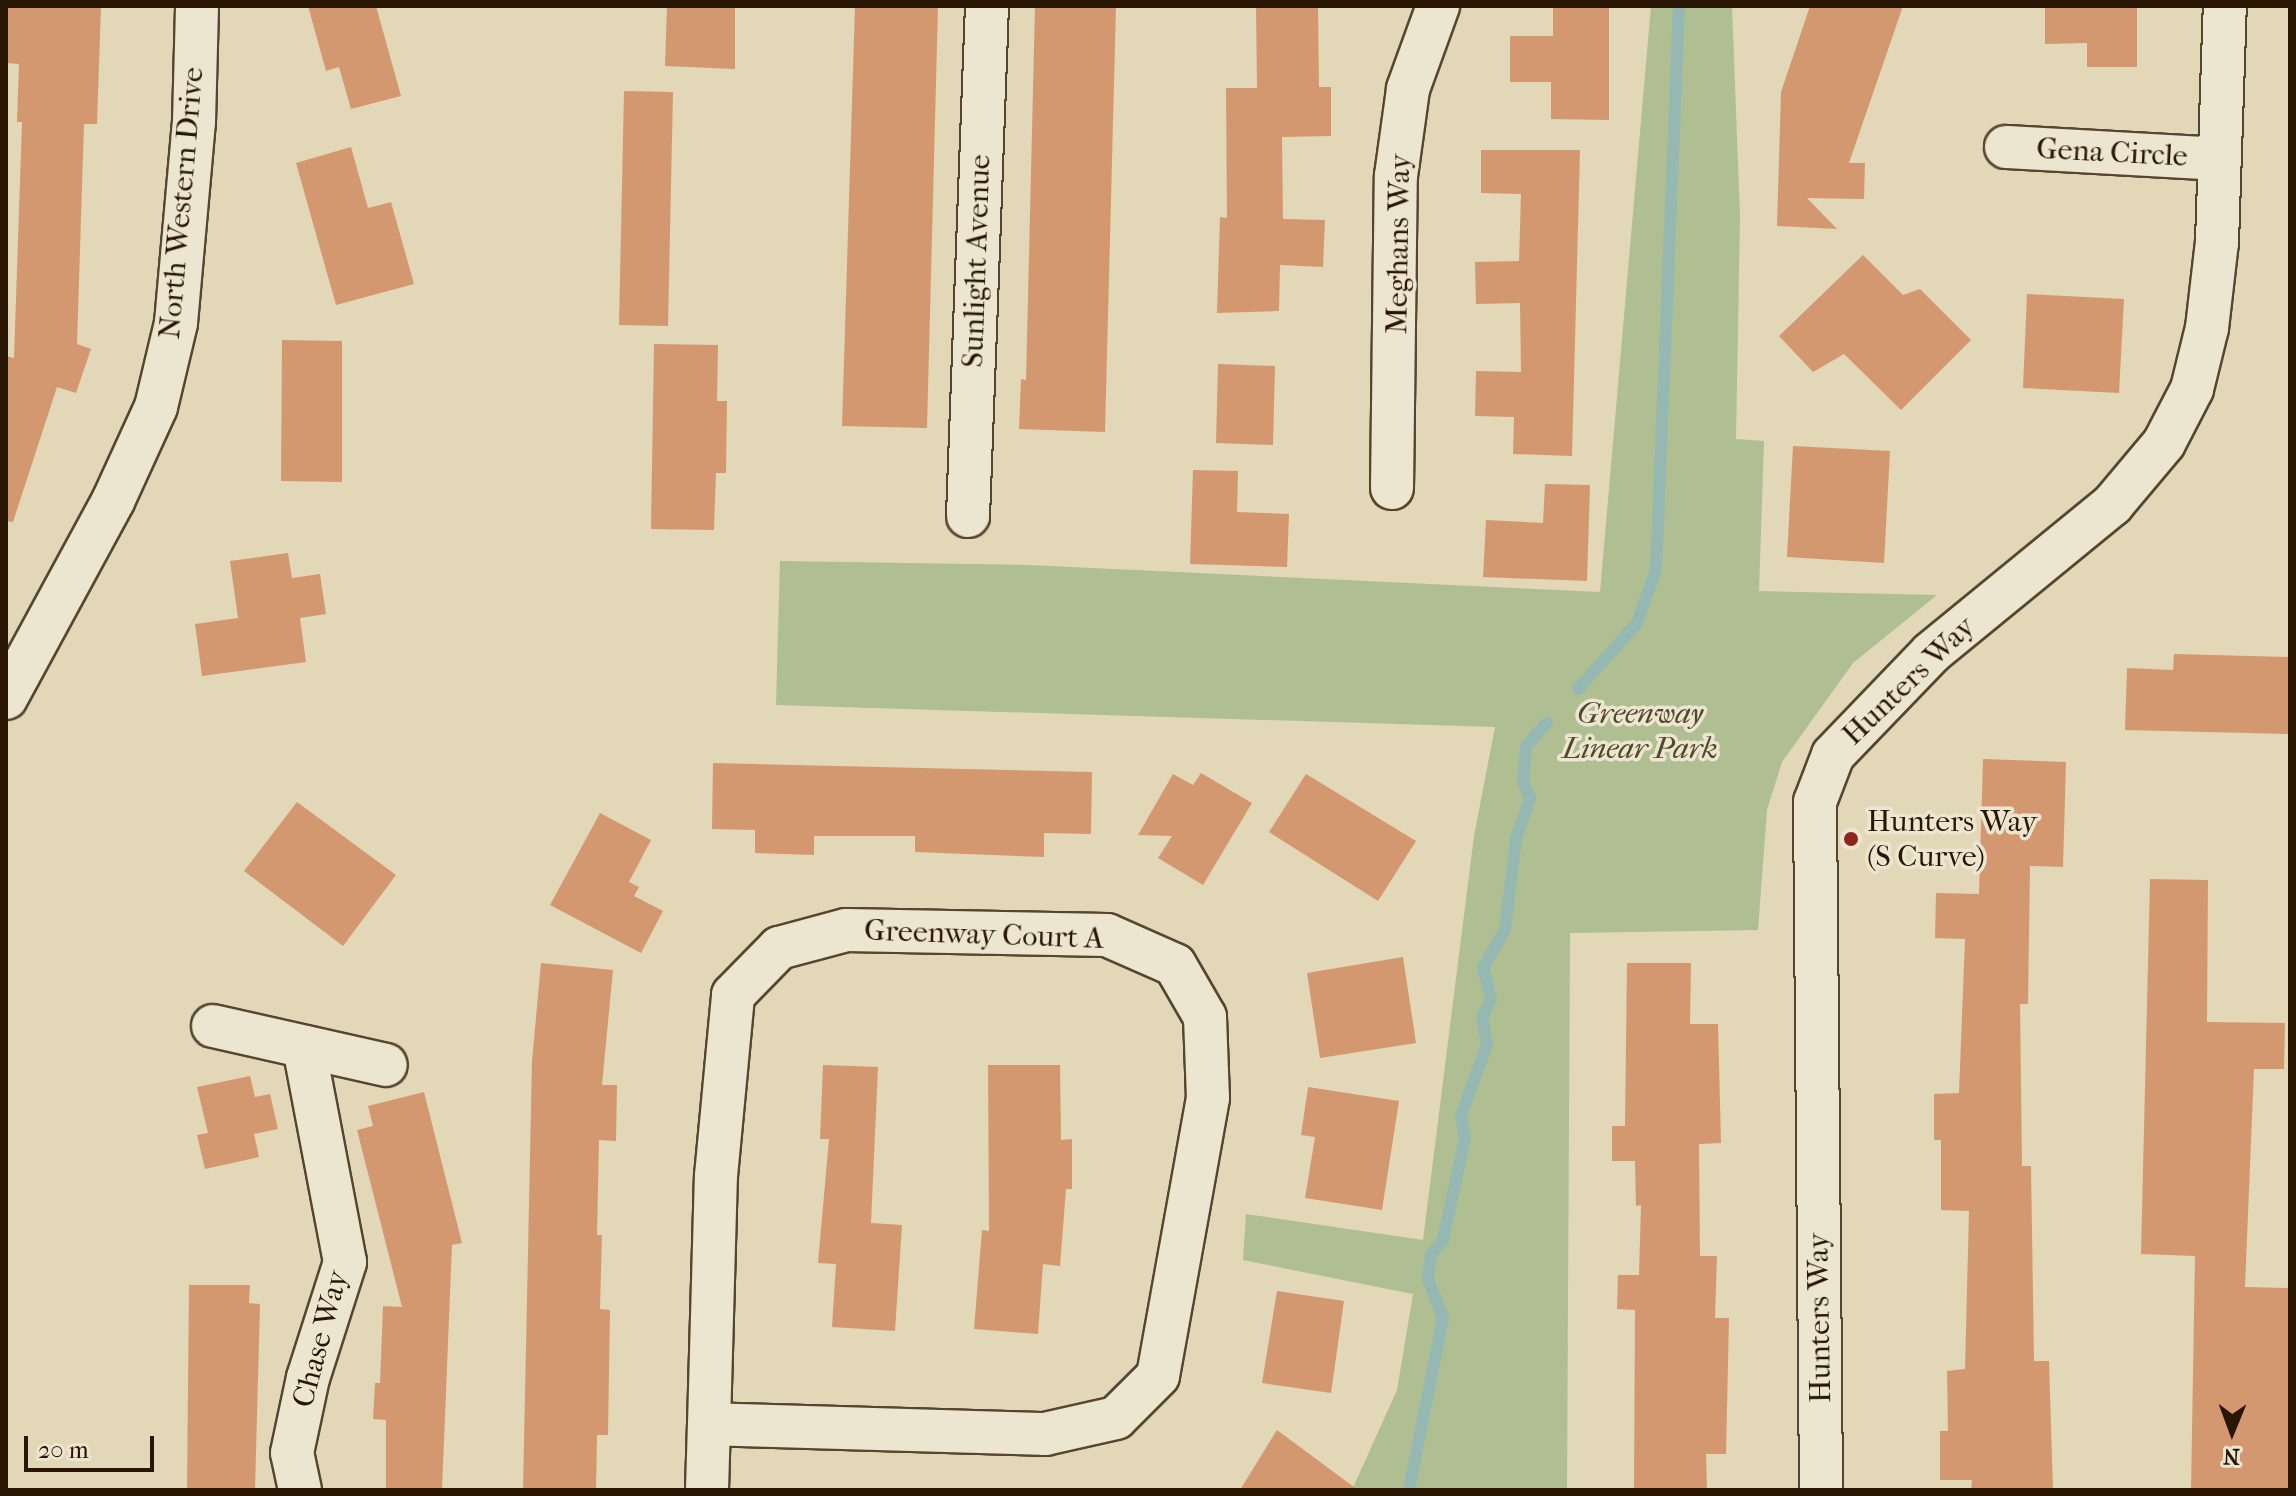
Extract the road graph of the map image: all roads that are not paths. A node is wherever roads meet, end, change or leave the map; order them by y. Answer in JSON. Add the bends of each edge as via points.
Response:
{"nodes":[{"id":1,"x":197,"y":6,"type":"edge"},
{"id":2,"x":987,"y":6,"type":"edge"},
{"id":3,"x":1438,"y":6,"type":"edge"},
{"id":4,"x":2225,"y":6,"type":"edge"},
{"id":5,"x":2006,"y":147,"type":"dead end"},
{"id":6,"x":2218,"y":159,"type":"junction"},
{"id":7,"x":1392,"y":488,"type":"dead end"},
{"id":8,"x":968,"y":516,"type":"dead end"},
{"id":9,"x":6,"y":698,"type":"edge"},
{"id":10,"x":213,"y":1026,"type":"dead end"},
{"id":11,"x":304,"y":1047,"type":"junction"},
{"id":12,"x":386,"y":1065,"type":"dead end"},
{"id":13,"x":709,"y":1424,"type":"junction"},
{"id":14,"x":300,"y":1490,"type":"edge"},
{"id":15,"x":707,"y":1490,"type":"edge"},
{"id":16,"x":1821,"y":1490,"type":"edge"}],
"edges":[{"from":1,"to":9,"type":"street","name":"North Western Drive","via":[[194,122],[176,323],[156,407],[113,501]]},
{"from":2,"to":8,"type":"street","name":"Sunlight Avenue"},
{"from":3,"to":7,"type":"street","name":"Meghans Way","via":[[1408,89],[1396,176]]},
{"from":4,"to":6,"type":"street","name":"Hunters Way"},
{"from":5,"to":6,"type":"street","name":"Gena Circle"},
{"from":6,"to":16,"type":"street","name":"Hunters Way","via":[[2217,242],[2207,328],[2192,389],[2164,443],[2112,505],[1931,653],[1833,755],[1815,802]]},
{"from":10,"to":11,"type":"street"},
{"from":11,"to":12,"type":"street"},
{"from":11,"to":14,"type":"street","name":"Chase Way","via":[[345,1262],[308,1378],[292,1453]]},
{"from":13,"to":13,"type":"street","name":"Greenway Court A","via":[[716,1176],[733,995],[779,948],[846,930],[1107,935],[1175,965],[1205,1017],[1208,1098],[1158,1376],[1116,1418],[1045,1434]]},
{"from":13,"to":15,"type":"street","name":"Greenway Court A"}]}
